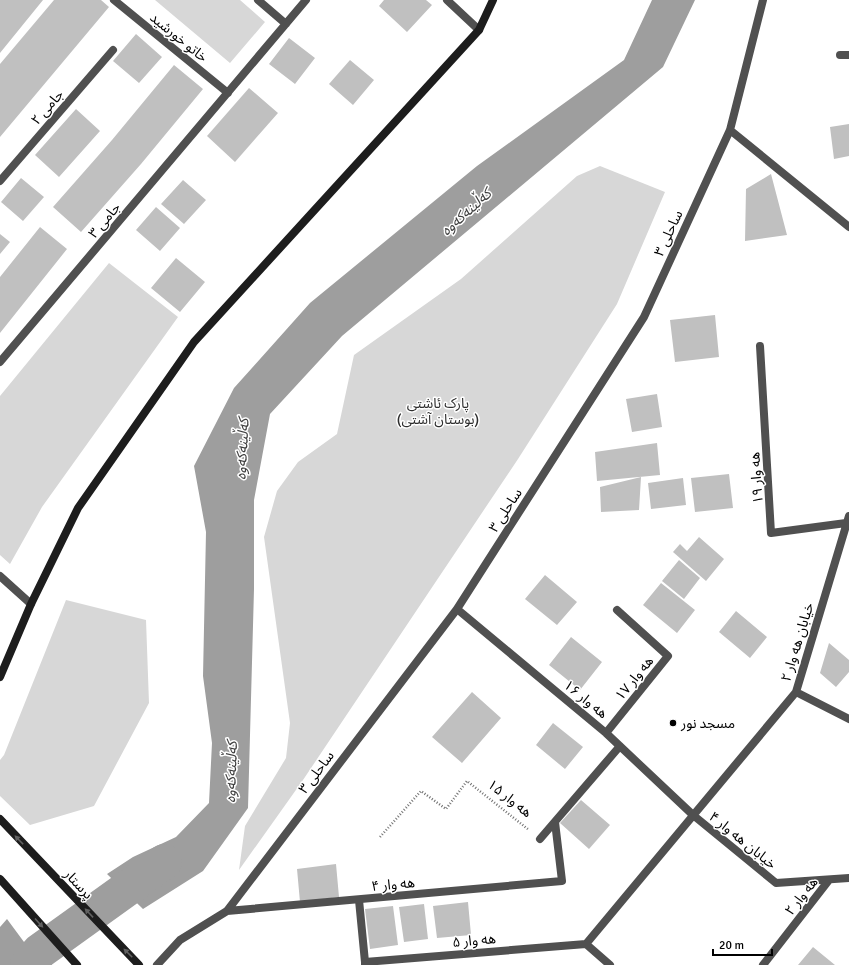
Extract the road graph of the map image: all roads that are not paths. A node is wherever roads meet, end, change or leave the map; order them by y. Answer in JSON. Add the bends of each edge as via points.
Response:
{"nodes":[{"id":1,"x":114,"y":0,"type":"edge"},
{"id":2,"x":258,"y":0,"type":"edge"},
{"id":3,"x":306,"y":0,"type":"edge"},
{"id":4,"x":446,"y":0,"type":"edge"},
{"id":5,"x":493,"y":0,"type":"edge"},
{"id":6,"x":763,"y":0,"type":"edge"},
{"id":7,"x":286,"y":24,"type":"junction"},
{"id":8,"x":478,"y":30,"type":"junction"},
{"id":9,"x":113,"y":50,"type":"dead end"},
{"id":10,"x":840,"y":55,"type":"dead end"},
{"id":11,"x":849,"y":55,"type":"edge"},
{"id":12,"x":228,"y":94,"type":"junction"},
{"id":13,"x":730,"y":130,"type":"junction"},
{"id":14,"x":0,"y":181,"type":"edge"},
{"id":15,"x":849,"y":227,"type":"edge"},
{"id":16,"x":760,"y":346,"type":"dead end"},
{"id":17,"x":0,"y":362,"type":"edge"},
{"id":18,"x":848,"y":521,"type":"edge"},
{"id":19,"x":0,"y":576,"type":"edge"},
{"id":20,"x":31,"y":604,"type":"junction"},
{"id":21,"x":457,"y":609,"type":"junction"},
{"id":22,"x":617,"y":610,"type":"dead end"},
{"id":23,"x":0,"y":677,"type":"edge"},
{"id":24,"x":796,"y":692,"type":"junction"},
{"id":25,"x":849,"y":719,"type":"edge"},
{"id":26,"x":606,"y":733,"type":"junction"},
{"id":27,"x":620,"y":746,"type":"junction"},
{"id":28,"x":693,"y":815,"type":"junction"},
{"id":29,"x":0,"y":820,"type":"edge"},
{"id":30,"x":555,"y":822,"type":"junction"},
{"id":31,"x":540,"y":839,"type":"road end"},
{"id":32,"x":849,"y":878,"type":"edge"},
{"id":33,"x":0,"y":879,"type":"edge"},
{"id":34,"x":829,"y":880,"type":"junction"},
{"id":35,"x":359,"y":900,"type":"junction"},
{"id":36,"x":227,"y":911,"type":"junction"},
{"id":37,"x":586,"y":944,"type":"junction"},
{"id":38,"x":365,"y":964,"type":"edge"},
{"id":39,"x":77,"y":965,"type":"edge"},
{"id":40,"x":139,"y":965,"type":"edge"},
{"id":41,"x":157,"y":965,"type":"edge"},
{"id":42,"x":610,"y":965,"type":"edge"},
{"id":43,"x":763,"y":965,"type":"edge"}],
"edges":[{"from":1,"to":12,"type":"street","name":"خاتو خورشید"},
{"from":2,"to":7,"type":"street"},
{"from":3,"to":7,"type":"street","name":"جامی ۳"},
{"from":4,"to":8,"type":"street"},
{"from":5,"to":8,"type":"street"},
{"from":6,"to":13,"type":"street","name":"ساحلی ۳"},
{"from":7,"to":12,"type":"street","name":"جامی ۳"},
{"from":8,"to":20,"type":"street","via":[[194,342],[78,508]]},
{"from":9,"to":14,"type":"street","name":"جامی ۲"},
{"from":10,"to":11,"type":"street"},
{"from":12,"to":17,"type":"street","name":"جامی ۳"},
{"from":13,"to":15,"type":"street"},
{"from":13,"to":21,"type":"street","name":"ساحلی ۳","via":[[644,317]]},
{"from":16,"to":18,"type":"street","name":"هه وار ۱۹","via":[[772,533]]},
{"from":18,"to":24,"type":"street","name":"خیابان هه وار ۲"},
{"from":19,"to":20,"type":"street"},
{"from":20,"to":23,"type":"street"},
{"from":21,"to":26,"type":"street","name":"هه وار ۱۶"},
{"from":21,"to":36,"type":"street","name":"ساحلی ۳"},
{"from":22,"to":26,"type":"street","name":"هه وار ۱۷","via":[[668,656]]},
{"from":24,"to":25,"type":"street"},
{"from":24,"to":28,"type":"street","name":"خیابان هه وار ۲"},
{"from":26,"to":27,"type":"street","name":"هه وار ۱۶"},
{"from":27,"to":28,"type":"street","name":"هه وار ۱۶"},
{"from":27,"to":30,"type":"street"},
{"from":28,"to":34,"type":"street","name":"خیابان هه وار ۴","via":[[776,883]]},
{"from":28,"to":37,"type":"street","name":"خیابان هه وار ۲"},
{"from":40,"to":29,"type":"street","name":"پرستار","one_way":true},
{"from":30,"to":31,"type":"street"},
{"from":30,"to":35,"type":"street","name":"هه وار ۴","via":[[562,881]]},
{"from":32,"to":34,"type":"street","name":"خیابان هه وار ۴"},
{"from":33,"to":39,"type":"street","one_way":true},
{"from":34,"to":43,"type":"street","name":"هه وار ۲"},
{"from":35,"to":36,"type":"street","name":"هه وار ۴"},
{"from":35,"to":38,"type":"street"},
{"from":36,"to":41,"type":"street","name":"ساحلی ۳","via":[[180,940]]},
{"from":37,"to":38,"type":"street","name":"هه وار ۵"},
{"from":37,"to":42,"type":"street"}]}
